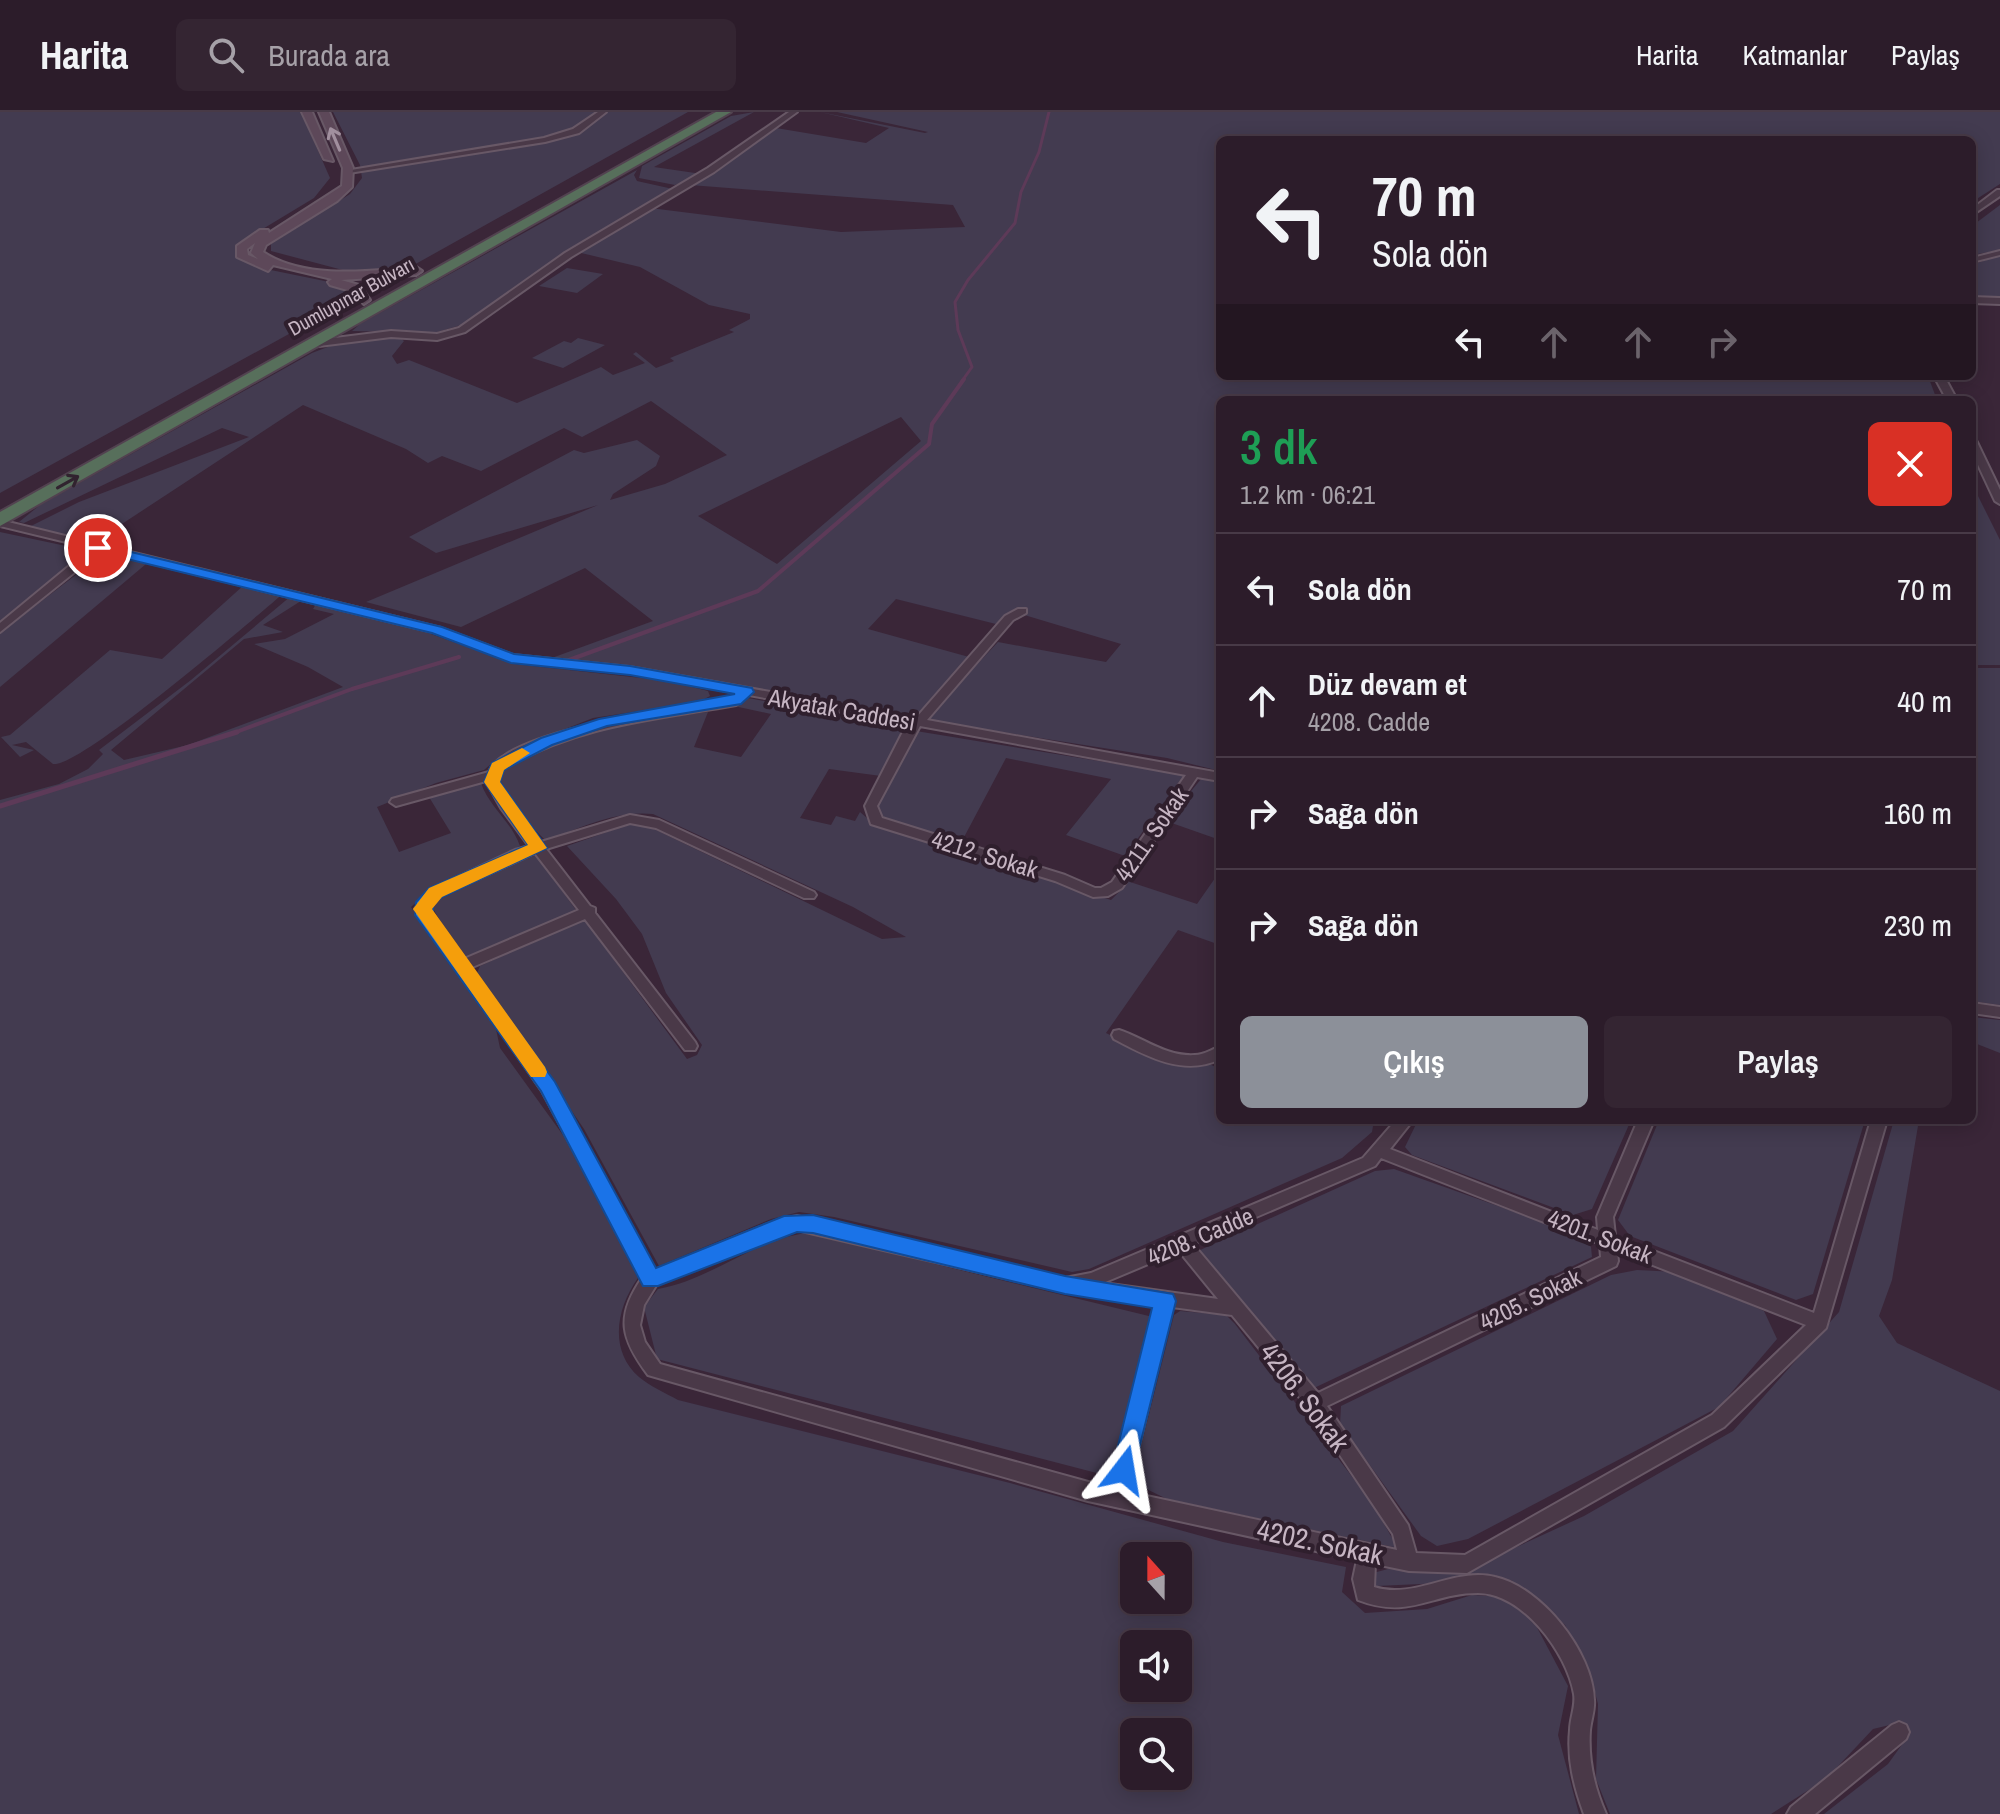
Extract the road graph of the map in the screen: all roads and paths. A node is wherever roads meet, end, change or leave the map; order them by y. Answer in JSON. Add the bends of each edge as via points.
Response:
{"nodes":[{"id":1,"x":307,"y":112,"type":"edge"},
{"id":2,"x":324,"y":112,"type":"edge"},
{"id":3,"x":603,"y":112,"type":"edge"},
{"id":4,"x":705,"y":112,"type":"edge"},
{"id":5,"x":725,"y":112,"type":"edge"},
{"id":6,"x":794,"y":112,"type":"edge"},
{"id":7,"x":349,"y":171,"type":"junction"},
{"id":8,"x":2000,"y":192,"type":"edge"},
{"id":9,"x":1976,"y":210,"type":"edge"},
{"id":10,"x":2000,"y":253,"type":"edge"},
{"id":11,"x":1976,"y":259,"type":"edge"},
{"id":12,"x":416,"y":271,"type":"junction"},
{"id":13,"x":364,"y":300,"type":"junction"},
{"id":14,"x":1976,"y":300,"type":"edge"},
{"id":15,"x":2000,"y":301,"type":"edge"},
{"id":16,"x":311,"y":344,"type":"junction"},
{"id":17,"x":1976,"y":450,"type":"edge"},
{"id":18,"x":0,"y":500,"type":"edge"},
{"id":19,"x":2000,"y":501,"type":"edge"},
{"id":20,"x":0,"y":522,"type":"edge"},
{"id":21,"x":98,"y":548,"type":"junction"},
{"id":22,"x":1022,"y":611,"type":"dead end"},
{"id":23,"x":0,"y":629,"type":"edge"},
{"id":24,"x":746,"y":692,"type":"junction"},
{"id":25,"x":916,"y":723,"type":"junction"},
{"id":26,"x":1195,"y":771,"type":"junction"},
{"id":27,"x":494,"y":775,"type":"junction"},
{"id":28,"x":1216,"y":776,"type":"edge"},
{"id":29,"x":396,"y":802,"type":"dead end"},
{"id":30,"x":539,"y":848,"type":"junction"},
{"id":31,"x":1103,"y":893,"type":"joint"},
{"id":32,"x":809,"y":895,"type":"dead end"},
{"id":33,"x":590,"y":911,"type":"junction"},
{"id":34,"x":461,"y":966,"type":"junction"},
{"id":35,"x":1976,"y":1009,"type":"edge"},
{"id":36,"x":2000,"y":1012,"type":"edge"},
{"id":37,"x":1119,"y":1035,"type":"dead end"},
{"id":38,"x":690,"y":1046,"type":"dead end"},
{"id":39,"x":1216,"y":1053,"type":"edge"},
{"id":40,"x":1402,"y":1124,"type":"edge"},
{"id":41,"x":1644,"y":1124,"type":"edge"},
{"id":42,"x":1878,"y":1124,"type":"edge"},
{"id":43,"x":1379,"y":1151,"type":"junction"},
{"id":44,"x":1607,"y":1238,"type":"junction"},
{"id":45,"x":1183,"y":1244,"type":"junction"},
{"id":46,"x":651,"y":1279,"type":"junction"},
{"id":47,"x":1065,"y":1285,"type":"junction"},
{"id":48,"x":1165,"y":1301,"type":"junction"},
{"id":49,"x":1235,"y":1308,"type":"junction"},
{"id":50,"x":1820,"y":1323,"type":"junction"},
{"id":51,"x":1315,"y":1403,"type":"junction"},
{"id":52,"x":1117,"y":1498,"type":"junction"},
{"id":53,"x":1367,"y":1553,"type":"junction"},
{"id":54,"x":1409,"y":1562,"type":"junction"},
{"id":55,"x":1899,"y":1732,"type":"dead end"},
{"id":56,"x":1595,"y":1814,"type":"edge"},
{"id":57,"x":1798,"y":1814,"type":"edge"}],
"edges":[{"from":1,"to":13,"type":"main road","via":[[336,175],[331,188],[241,248],[243,257],[350,285]]},
{"from":7,"to":2,"type":"main road","one_way":true},
{"from":3,"to":7,"type":"street","via":[[576,131],[545,140]]},
{"from":4,"to":12,"type":"highway","name":"Dumlupınar Bulvarı"},
{"from":5,"to":16,"type":"highway","name":"Dumlupınar Bulvarı"},
{"from":6,"to":16,"type":"street","via":[[711,170],[568,255],[462,330],[437,337],[391,334]]},
{"from":7,"to":12,"type":"main road","via":[[341,193],[261,243],[257,253],[269,261],[339,277]]},
{"from":8,"to":9,"type":"street"},
{"from":10,"to":11,"type":"street"},
{"from":12,"to":13,"type":"highway","name":"Dumlupınar Bulvarı"},
{"from":13,"to":18,"type":"highway","name":"Dumlupınar Bulvarı"},
{"from":14,"to":15,"type":"street"},
{"from":20,"to":16,"type":"highway","name":"Dumlupınar Bulvarı","one_way":true},
{"from":17,"to":19,"type":"street"},
{"from":20,"to":21,"type":"street","name":"Akyatak Caddesi"},
{"from":21,"to":23,"type":"street"},
{"from":21,"to":24,"type":"street","name":"Akyatak Caddesi","via":[[437,630],[511,658],[630,670]]},
{"from":22,"to":25,"type":"street","via":[[1009,618]]},
{"from":24,"to":25,"type":"street","name":"Akyatak Caddesi"},
{"from":24,"to":27,"type":"street","via":[[736,701],[590,727],[512,757]]},
{"from":25,"to":26,"type":"street","name":"Akyatak Caddesi"},
{"from":25,"to":31,"type":"street","name":"4212. Sokak","via":[[871,806],[876,821]]},
{"from":26,"to":28,"type":"street","name":"Akyatak Caddesi"},
{"from":26,"to":31,"type":"street","name":"4211. Sokak","via":[[1117,885]]},
{"from":27,"to":29,"type":"street"},
{"from":27,"to":30,"type":"street","via":[[492,782],[505,805]]},
{"from":30,"to":32,"type":"street","via":[[617,821],[641,819]]},
{"from":30,"to":33,"type":"street"},
{"from":30,"to":34,"type":"street","via":[[425,902],[424,915]]},
{"from":33,"to":34,"type":"street"},
{"from":33,"to":38,"type":"street"},
{"from":34,"to":46,"type":"street","via":[[548,1087]]},
{"from":35,"to":36,"type":"street"},
{"from":37,"to":39,"type":"street","via":[[1174,1059],[1198,1060]]},
{"from":40,"to":43,"type":"street","name":"4208. Cadde"},
{"from":41,"to":44,"type":"street","name":"4205. Sokak","via":[[1605,1217]]},
{"from":42,"to":50,"type":"street","name":"4202. Sokak"},
{"from":43,"to":44,"type":"street","name":"4201. Sokak"},
{"from":43,"to":45,"type":"street","name":"4208. Cadde","via":[[1369,1162]]},
{"from":44,"to":50,"type":"street","name":"4201. Sokak"},
{"from":44,"to":51,"type":"street","name":"4205. Sokak","via":[[1610,1261]]},
{"from":45,"to":47,"type":"street","name":"4208. Cadde","via":[[1093,1280]]},
{"from":45,"to":49,"type":"street","name":"4206. Sokak"},
{"from":46,"to":47,"type":"street","name":"4208. Cadde","via":[[797,1223]]},
{"from":46,"to":52,"type":"street","name":"4202. Sokak","via":[[632,1304],[632,1328],[639,1350],[654,1370]]},
{"from":47,"to":48,"type":"street"},
{"from":48,"to":49,"type":"street"},
{"from":48,"to":52,"type":"street"},
{"from":49,"to":51,"type":"street","name":"4206. Sokak"},
{"from":50,"to":54,"type":"street","name":"4202. Sokak","via":[[1718,1421],[1467,1564]]},
{"from":51,"to":54,"type":"street","name":"4206. Sokak","via":[[1401,1531]]},
{"from":52,"to":53,"type":"street","name":"4202. Sokak"},
{"from":53,"to":54,"type":"street","name":"4202. Sokak"},
{"from":53,"to":56,"type":"street","via":[[1365,1593],[1378,1600],[1491,1584],[1506,1588],[1548,1622],[1581,1679],[1585,1699],[1579,1773]]},
{"from":55,"to":57,"type":"street"}]}
